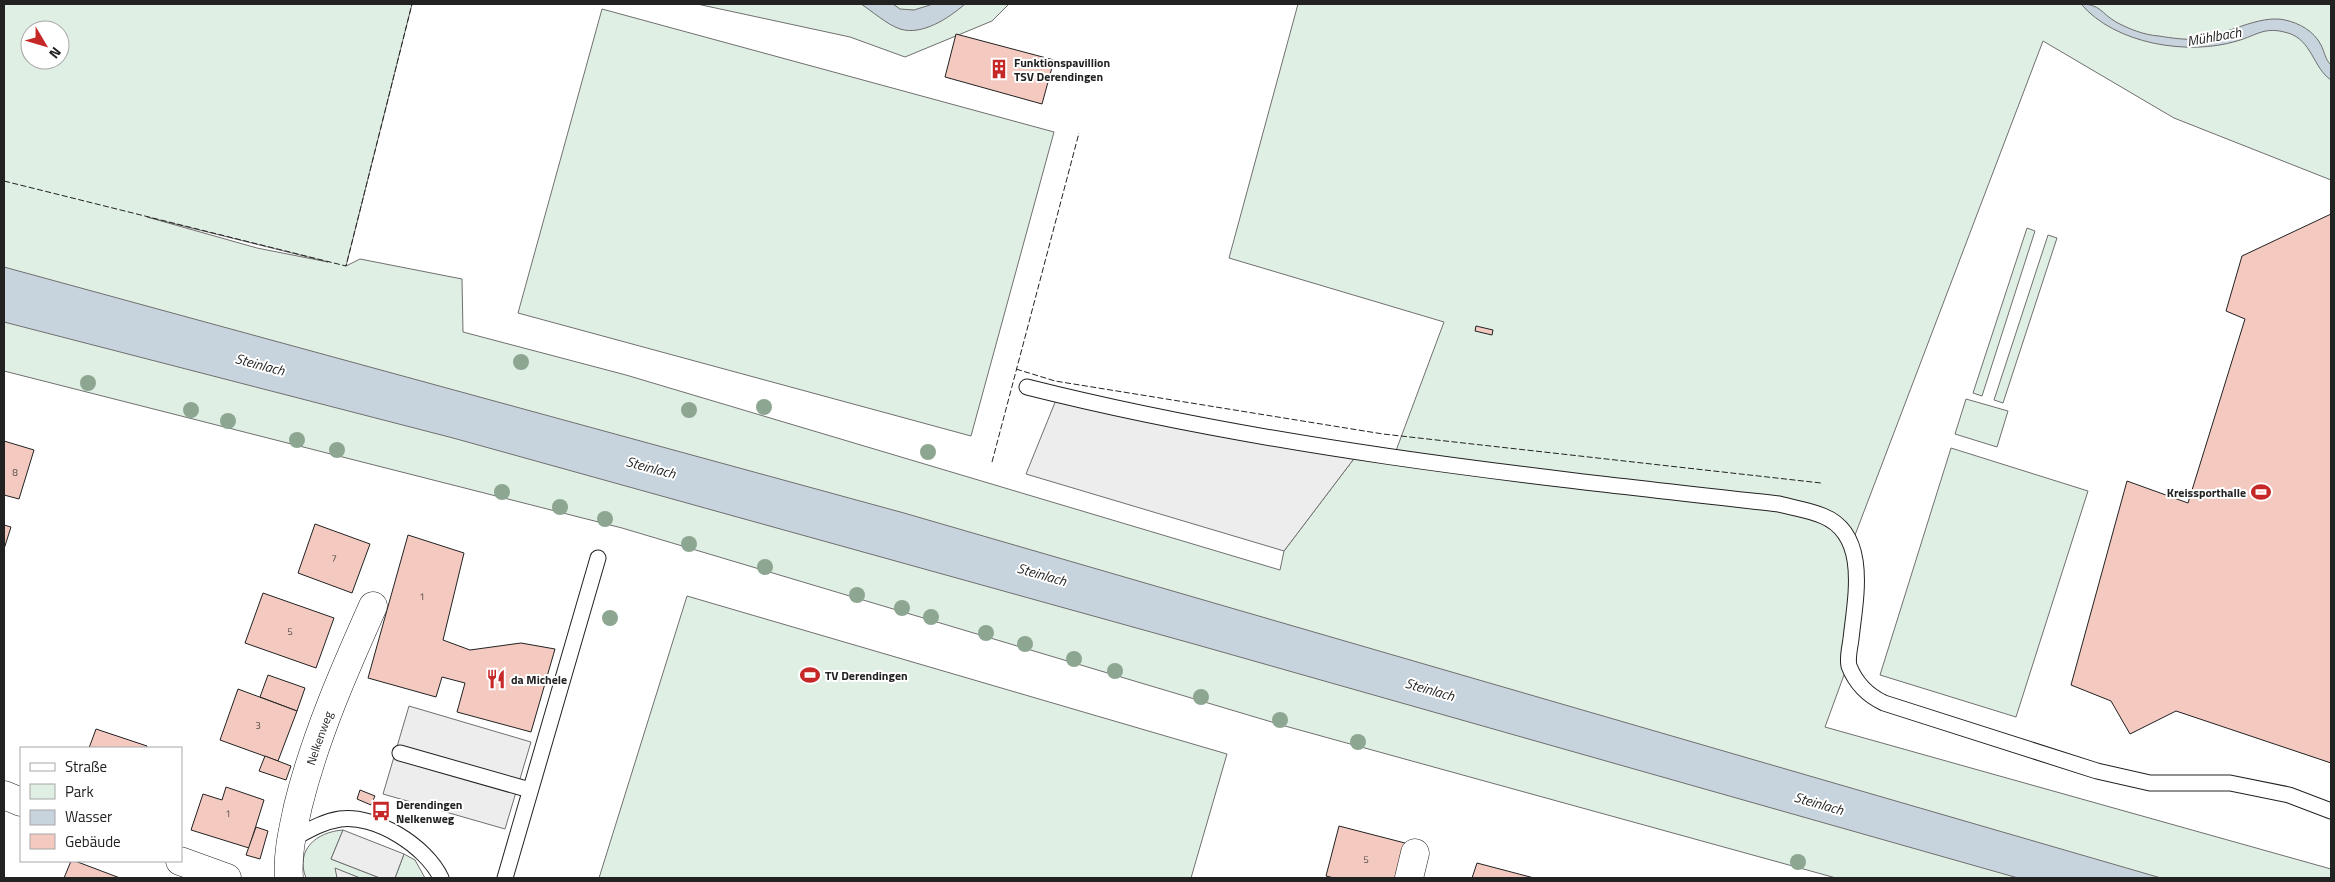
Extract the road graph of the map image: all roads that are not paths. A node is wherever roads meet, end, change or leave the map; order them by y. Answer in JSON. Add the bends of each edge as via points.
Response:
{"nodes":[{"id":1,"x":1027,"y":387,"type":"dead end"},
{"id":2,"x":598,"y":558,"type":"dead end"},
{"id":3,"x":373,"y":606,"type":"dead end"},
{"id":4,"x":400,"y":753,"type":"dead end"},
{"id":5,"x":530,"y":790,"type":"junction"},
{"id":6,"x":4,"y":795,"type":"edge"},
{"id":7,"x":20,"y":802,"type":"edge"},
{"id":8,"x":2331,"y":811,"type":"edge"},
{"id":9,"x":290,"y":840,"type":"junction"},
{"id":10,"x":182,"y":862,"type":"edge"},
{"id":11,"x":226,"y":878,"type":"edge"},
{"id":12,"x":289,"y":878,"type":"edge"},
{"id":13,"x":441,"y":878,"type":"edge"},
{"id":14,"x":505,"y":878,"type":"edge"}],
"edges":[{"from":1,"to":8,"type":"lane","via":[[1188,424],[1329,448],[1779,504],[1824,516],[1843,530],[1852,543],[1857,581],[1848,664],[1858,683],[1870,696],[2123,777],[2150,783],[2230,783],[2288,795]]},
{"from":2,"to":5,"type":"lane"},
{"from":3,"to":9,"type":"street","name":"Nelkenweg","via":[[327,713]]},
{"from":4,"to":5,"type":"lane"},
{"from":5,"to":14,"type":"lane"},
{"from":6,"to":7,"type":"street"},
{"from":9,"to":12,"type":"street","name":"Nelkenweg"},
{"from":9,"to":13,"type":"lane","via":[[324,822],[356,819],[396,833],[408,841],[424,854]]},
{"from":10,"to":11,"type":"street"}]}
